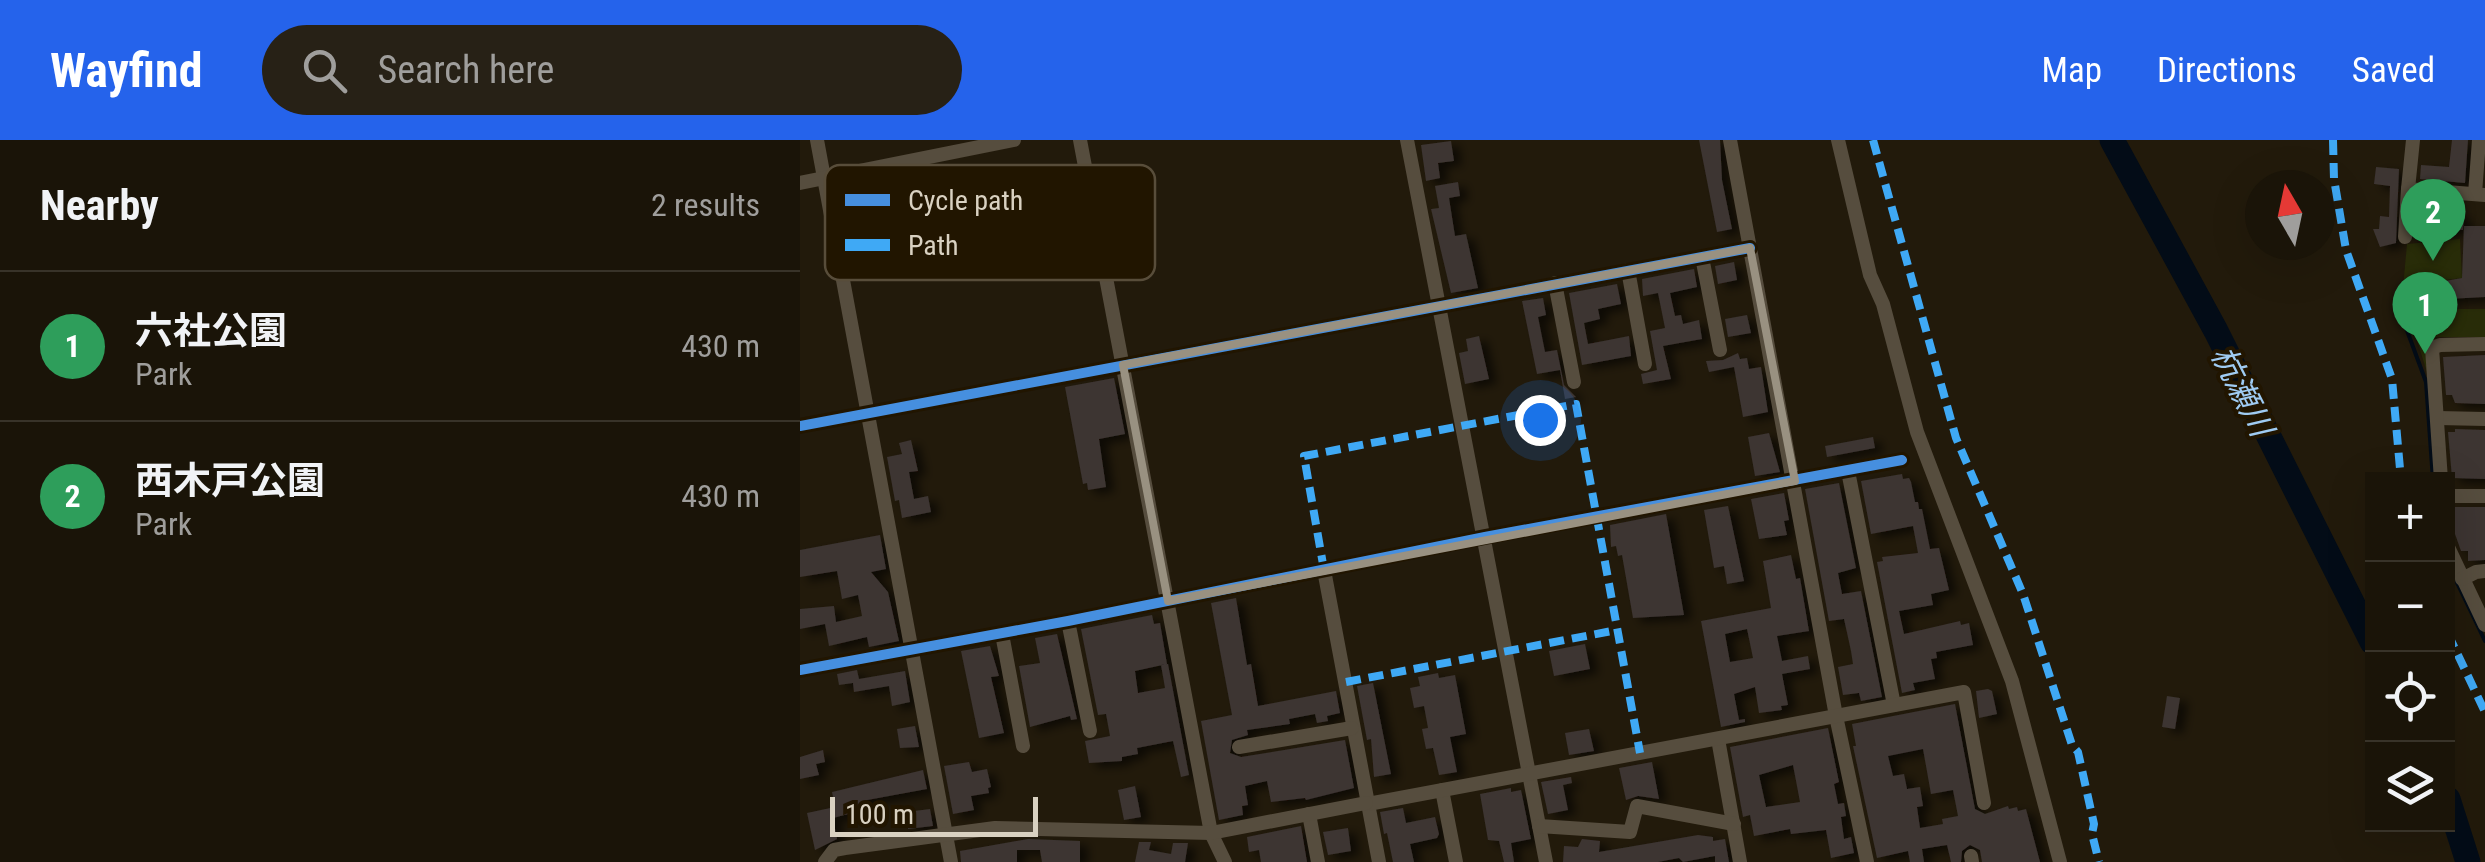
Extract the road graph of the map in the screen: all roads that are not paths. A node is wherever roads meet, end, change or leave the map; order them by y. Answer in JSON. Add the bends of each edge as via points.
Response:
{"nodes":[{"id":1,"x":817,"y":140,"type":"edge"},
{"id":2,"x":1014,"y":140,"type":"edge"},
{"id":3,"x":1080,"y":140,"type":"edge"},
{"id":4,"x":1408,"y":140,"type":"edge"},
{"id":5,"x":1730,"y":140,"type":"edge"},
{"id":6,"x":1838,"y":140,"type":"edge"},
{"id":7,"x":2413,"y":140,"type":"edge"},
{"id":8,"x":2479,"y":140,"type":"edge"},
{"id":9,"x":890,"y":165,"type":"edge"},
{"id":10,"x":1085,"y":165,"type":"edge"},
{"id":11,"x":825,"y":178,"type":"joint"},
{"id":12,"x":800,"y":183,"type":"edge"},
{"id":13,"x":2408,"y":189,"type":"junction"},
{"id":14,"x":2480,"y":194,"type":"edge"},
{"id":15,"x":2405,"y":237,"type":"dead end"},
{"id":16,"x":1750,"y":248,"type":"junction"},
{"id":17,"x":1702,"y":256,"type":"junction"},
{"id":18,"x":1628,"y":270,"type":"junction"},
{"id":19,"x":843,"y":280,"type":"edge"},
{"id":20,"x":1106,"y":280,"type":"edge"},
{"id":21,"x":1555,"y":283,"type":"junction"},
{"id":22,"x":1438,"y":305,"type":"junction"},
{"id":23,"x":2485,"y":344,"type":"edge"},
{"id":24,"x":1720,"y":350,"type":"dead end"},
{"id":25,"x":1122,"y":364,"type":"junction"},
{"id":26,"x":1645,"y":364,"type":"dead end"},
{"id":27,"x":1574,"y":382,"type":"dead end"},
{"id":28,"x":867,"y":413,"type":"junction"},
{"id":29,"x":2438,"y":418,"type":"junction"},
{"id":30,"x":2485,"y":419,"type":"edge"},
{"id":31,"x":800,"y":426,"type":"edge"},
{"id":32,"x":1902,"y":460,"type":"dead end"},
{"id":33,"x":1848,"y":472,"type":"junction"},
{"id":34,"x":2441,"y":472,"type":"edge"},
{"id":35,"x":1794,"y":481,"type":"junction"},
{"id":36,"x":2455,"y":496,"type":"edge"},
{"id":37,"x":2485,"y":496,"type":"edge"},
{"id":38,"x":1485,"y":537,"type":"junction"},
{"id":39,"x":2455,"y":562,"type":"edge"},
{"id":40,"x":1324,"y":570,"type":"junction"},
{"id":41,"x":2485,"y":572,"type":"edge"},
{"id":42,"x":2462,"y":579,"type":"junction"},
{"id":43,"x":1168,"y":601,"type":"junction"},
{"id":44,"x":1068,"y":621,"type":"junction"},
{"id":45,"x":2485,"y":625,"type":"edge"},
{"id":46,"x":1002,"y":634,"type":"junction"},
{"id":47,"x":913,"y":650,"type":"junction"},
{"id":48,"x":800,"y":670,"type":"edge"},
{"id":49,"x":1894,"y":706,"type":"junction"},
{"id":50,"x":1836,"y":716,"type":"junction"},
{"id":51,"x":1352,"y":728,"type":"junction"},
{"id":52,"x":1090,"y":731,"type":"dead end"},
{"id":53,"x":1718,"y":739,"type":"junction"},
{"id":54,"x":1023,"y":746,"type":"dead end"},
{"id":55,"x":1240,"y":747,"type":"dead end"},
{"id":56,"x":1529,"y":774,"type":"junction"},
{"id":57,"x":1442,"y":790,"type":"junction"},
{"id":58,"x":1367,"y":803,"type":"junction"},
{"id":59,"x":1984,"y":803,"type":"dead end"},
{"id":60,"x":1309,"y":814,"type":"junction"},
{"id":61,"x":1734,"y":824,"type":"junction"},
{"id":62,"x":1539,"y":826,"type":"junction"},
{"id":63,"x":1211,"y":833,"type":"junction"},
{"id":64,"x":947,"y":834,"type":"junction"},
{"id":65,"x":826,"y":862,"type":"edge"},
{"id":66,"x":951,"y":862,"type":"edge"},
{"id":67,"x":1224,"y":862,"type":"edge"},
{"id":68,"x":1318,"y":862,"type":"edge"},
{"id":69,"x":1379,"y":862,"type":"edge"},
{"id":70,"x":1456,"y":862,"type":"edge"},
{"id":71,"x":1546,"y":862,"type":"edge"},
{"id":72,"x":1740,"y":862,"type":"edge"},
{"id":73,"x":1867,"y":862,"type":"edge"},
{"id":74,"x":2060,"y":862,"type":"edge"}],
"edges":[{"from":1,"to":11,"type":"street"},
{"from":2,"to":9,"type":"street"},
{"from":3,"to":10,"type":"street"},
{"from":4,"to":22,"type":"street"},
{"from":5,"to":16,"type":"street"},
{"from":6,"to":74,"type":"street","via":[[1917,432],[2012,680]]},
{"from":7,"to":13,"type":"street"},
{"from":8,"to":14,"type":"street"},
{"from":11,"to":12,"type":"street"},
{"from":13,"to":14,"type":"street"},
{"from":13,"to":15,"type":"street"},
{"from":16,"to":17,"type":"street"},
{"from":16,"to":35,"type":"street"},
{"from":17,"to":18,"type":"street"},
{"from":17,"to":24,"type":"street"},
{"from":18,"to":21,"type":"street"},
{"from":18,"to":26,"type":"street"},
{"from":19,"to":28,"type":"street"},
{"from":20,"to":25,"type":"street"},
{"from":21,"to":22,"type":"street"},
{"from":21,"to":27,"type":"street"},
{"from":22,"to":25,"type":"street"},
{"from":22,"to":38,"type":"street"},
{"from":23,"to":29,"type":"street","via":[[2432,348]]},
{"from":25,"to":28,"type":"street"},
{"from":25,"to":43,"type":"street"},
{"from":28,"to":31,"type":"street"},
{"from":28,"to":47,"type":"street"},
{"from":29,"to":30,"type":"street"},
{"from":29,"to":34,"type":"street"},
{"from":32,"to":33,"type":"street"},
{"from":33,"to":35,"type":"street"},
{"from":33,"to":49,"type":"street"},
{"from":35,"to":38,"type":"street"},
{"from":35,"to":50,"type":"street"},
{"from":36,"to":37,"type":"street"},
{"from":38,"to":40,"type":"street"},
{"from":38,"to":56,"type":"street"},
{"from":39,"to":42,"type":"street"},
{"from":40,"to":43,"type":"street"},
{"from":40,"to":51,"type":"street"},
{"from":41,"to":42,"type":"street"},
{"from":42,"to":45,"type":"street"},
{"from":43,"to":44,"type":"street"},
{"from":43,"to":63,"type":"street"},
{"from":44,"to":46,"type":"street"},
{"from":44,"to":52,"type":"street"},
{"from":46,"to":47,"type":"street"},
{"from":46,"to":54,"type":"street"},
{"from":47,"to":48,"type":"street"},
{"from":47,"to":64,"type":"street"},
{"from":49,"to":50,"type":"street"},
{"from":49,"to":59,"type":"street","via":[[1964,692]]},
{"from":50,"to":53,"type":"street"},
{"from":50,"to":73,"type":"street"},
{"from":51,"to":55,"type":"street"},
{"from":51,"to":58,"type":"street"},
{"from":53,"to":56,"type":"street"},
{"from":53,"to":61,"type":"street"},
{"from":56,"to":57,"type":"street"},
{"from":56,"to":62,"type":"street"},
{"from":57,"to":58,"type":"street"},
{"from":57,"to":70,"type":"street"},
{"from":58,"to":60,"type":"street"},
{"from":58,"to":69,"type":"street"},
{"from":60,"to":63,"type":"street"},
{"from":60,"to":68,"type":"street"},
{"from":61,"to":62,"type":"street","via":[[1636,806],[1630,832]]},
{"from":61,"to":72,"type":"street"},
{"from":62,"to":71,"type":"street"},
{"from":63,"to":64,"type":"street","via":[[995,828]]},
{"from":63,"to":67,"type":"street"},
{"from":64,"to":65,"type":"street","via":[[834,850]]},
{"from":64,"to":66,"type":"street"}]}
